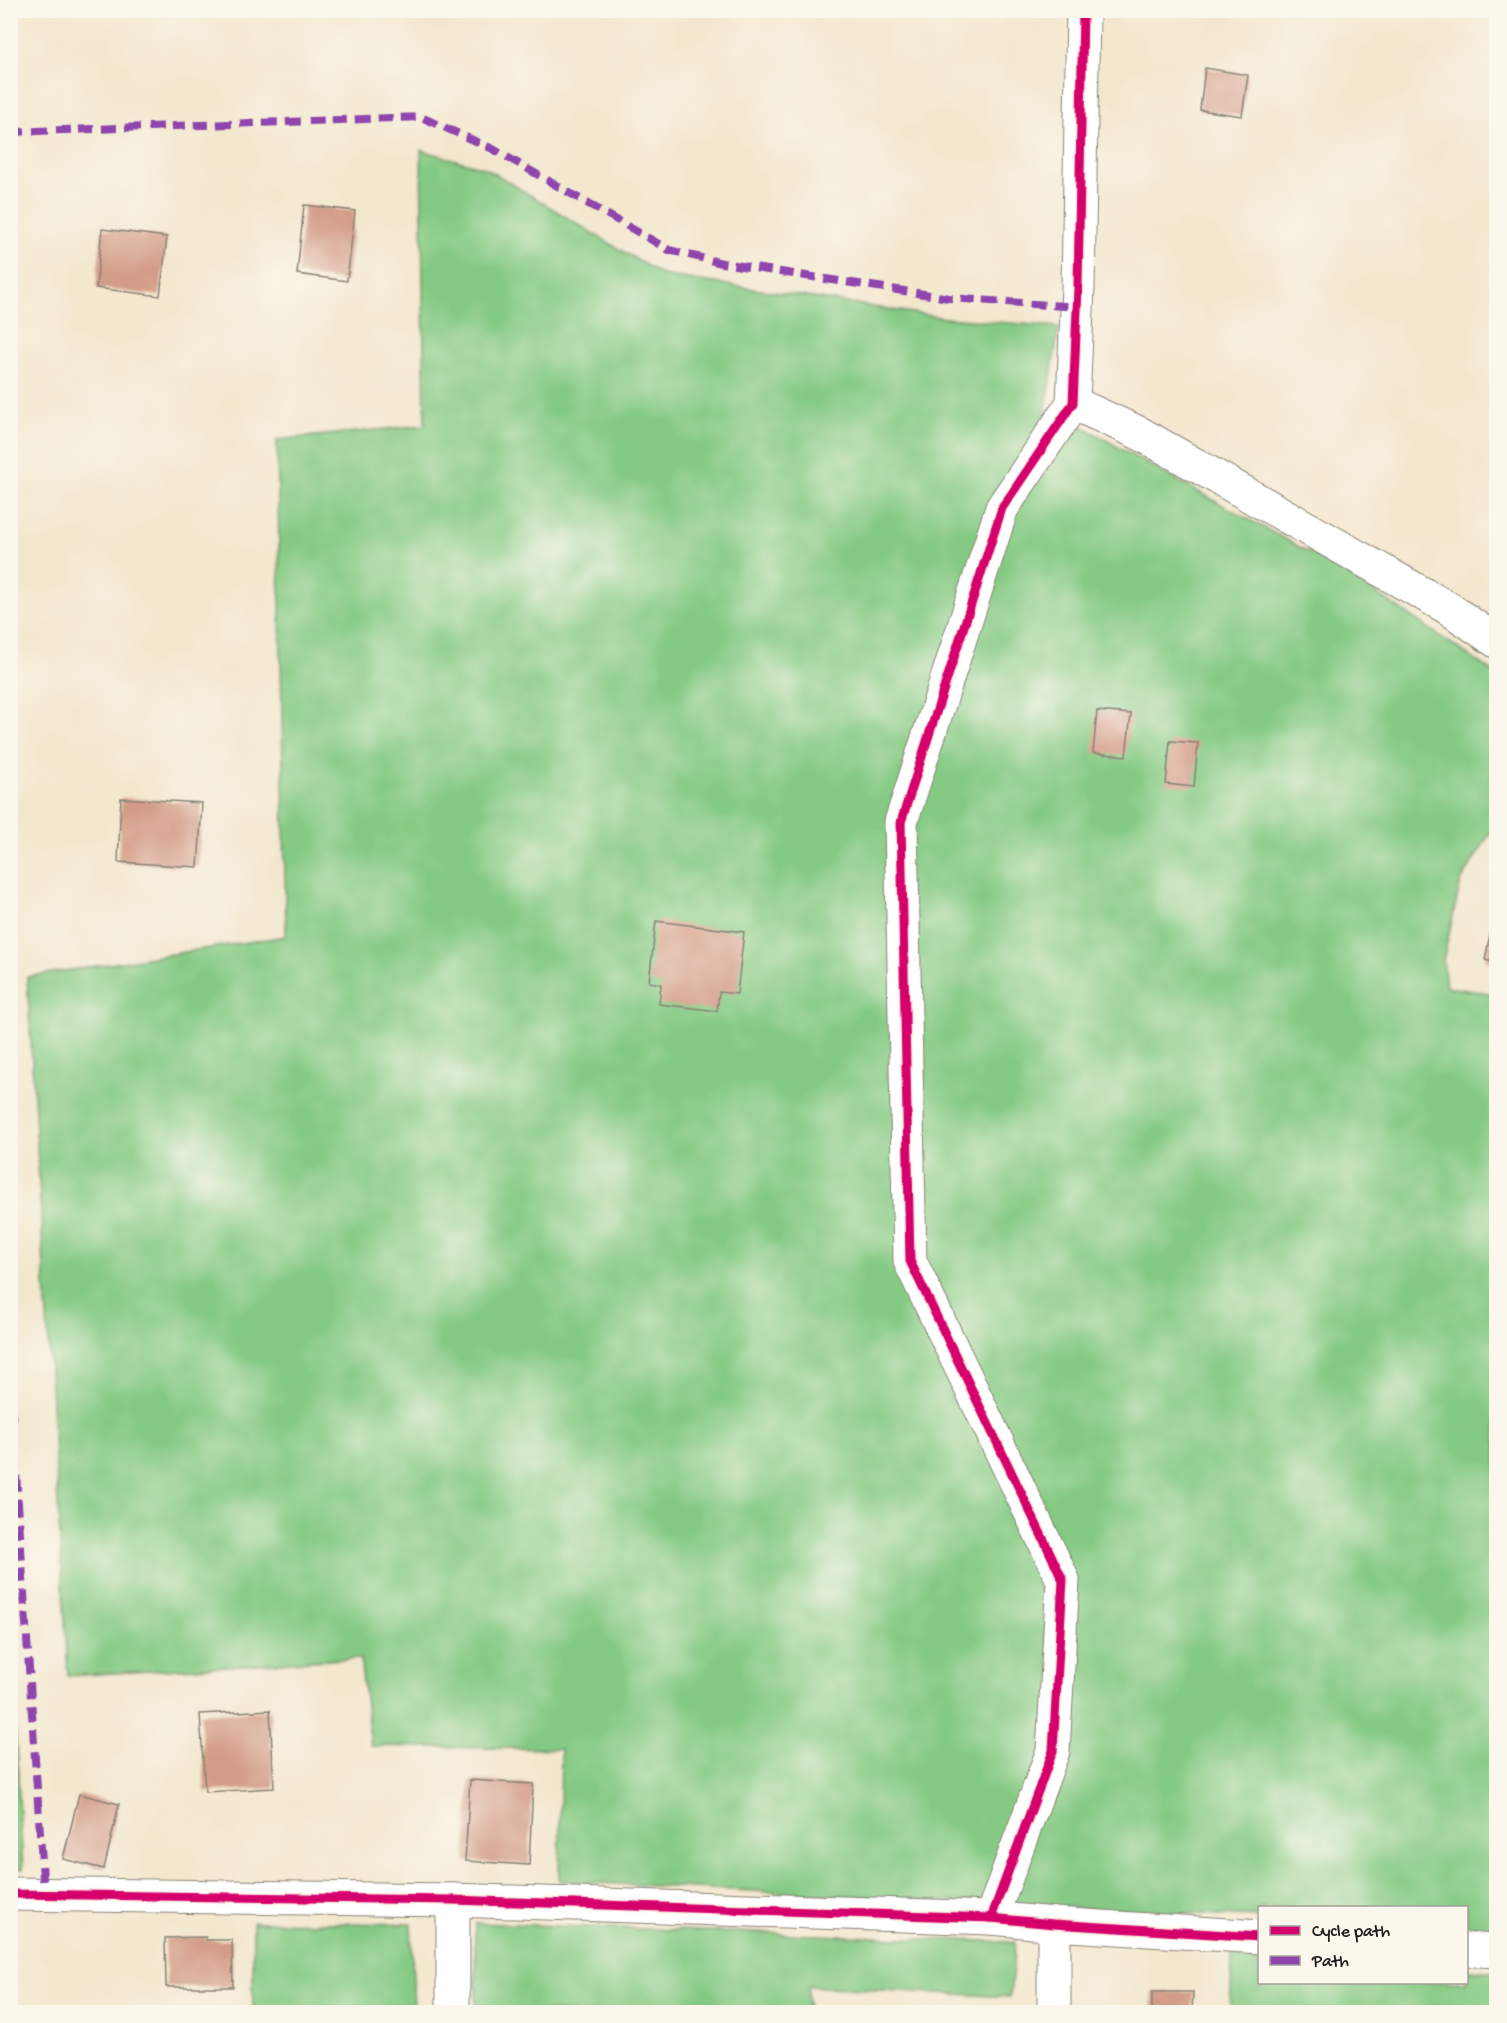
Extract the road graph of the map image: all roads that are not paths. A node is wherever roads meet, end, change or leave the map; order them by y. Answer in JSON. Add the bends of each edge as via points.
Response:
{"nodes":[{"id":1,"x":1083,"y":10,"type":"edge"},
{"id":2,"x":1073,"y":403,"type":"junction"},
{"id":3,"x":1497,"y":640,"type":"edge"},
{"id":4,"x":10,"y":1894,"type":"edge"},
{"id":5,"x":453,"y":1900,"type":"junction"},
{"id":6,"x":991,"y":1918,"type":"junction"},
{"id":7,"x":1054,"y":1924,"type":"junction"},
{"id":8,"x":1258,"y":1936,"type":"edge"},
{"id":9,"x":1468,"y":1949,"type":"edge"},
{"id":10,"x":1497,"y":1951,"type":"edge"},
{"id":11,"x":453,"y":2013,"type":"edge"},
{"id":12,"x":1054,"y":2013,"type":"edge"}],
"edges":[{"from":1,"to":2,"type":"street"},
{"from":2,"to":3,"type":"street","via":[[1141,434],[1448,608]]},
{"from":2,"to":6,"type":"street","via":[[1002,508],[901,822],[910,1261],[1063,1580],[1053,1751]]},
{"from":4,"to":5,"type":"street"},
{"from":5,"to":6,"type":"street"},
{"from":5,"to":11,"type":"street"},
{"from":6,"to":7,"type":"street"},
{"from":7,"to":8,"type":"street"},
{"from":7,"to":12,"type":"street"},
{"from":9,"to":10,"type":"street"}]}
